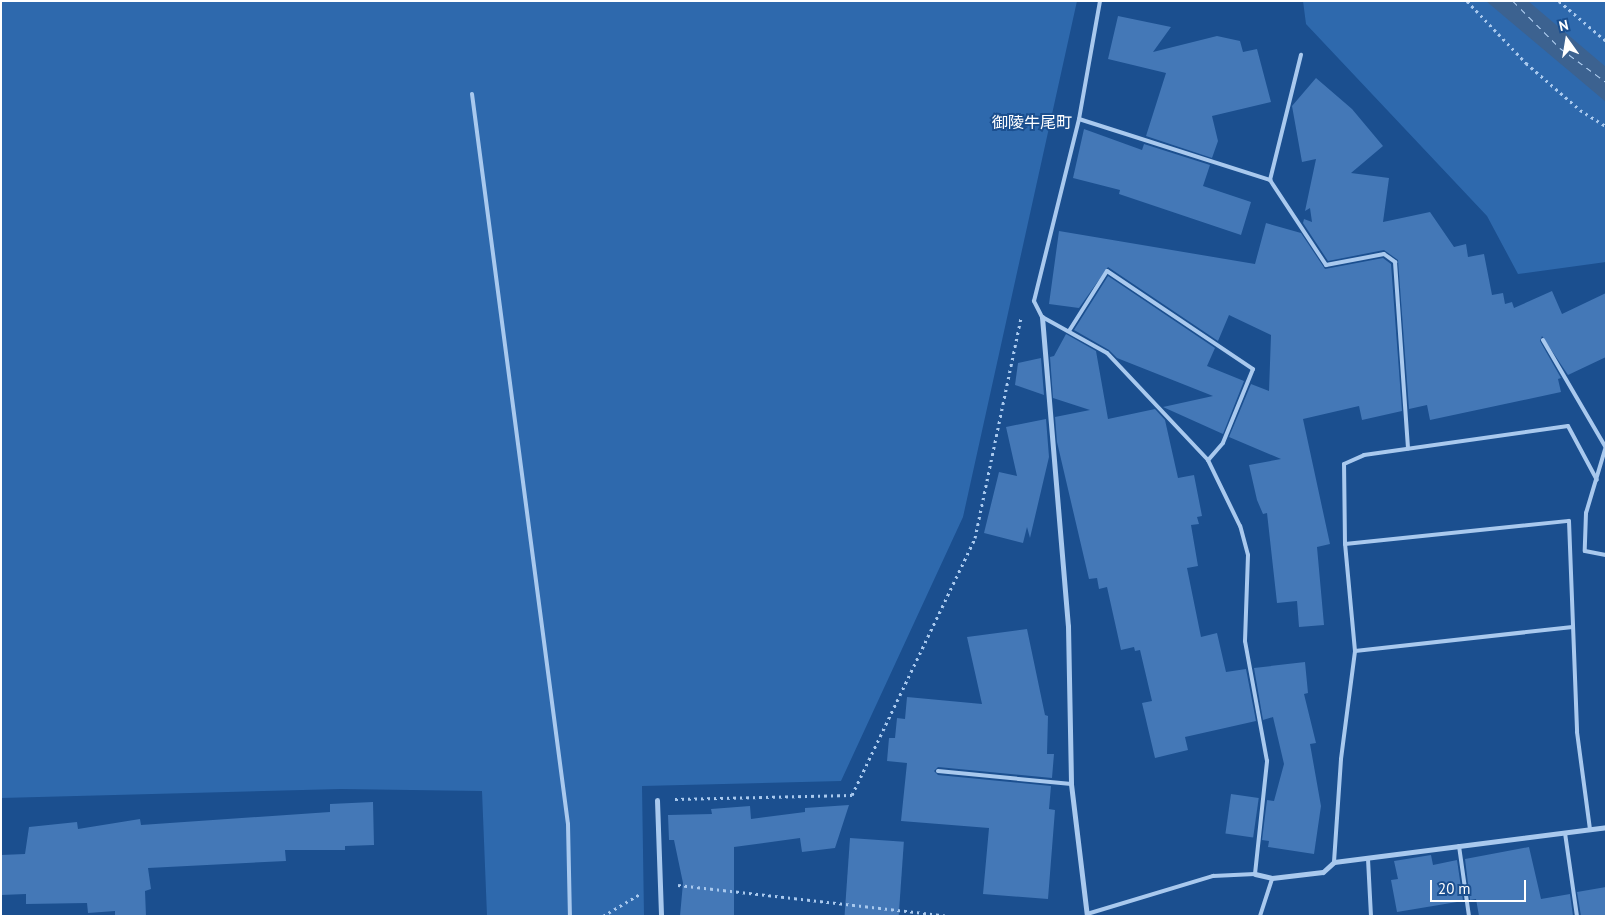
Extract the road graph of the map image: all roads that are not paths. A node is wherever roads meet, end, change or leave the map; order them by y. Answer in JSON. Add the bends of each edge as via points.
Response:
{"nodes":[{"id":1,"x":1100,"y":1,"type":"edge"},
{"id":2,"x":1301,"y":55,"type":"dead end"},
{"id":3,"x":472,"y":94,"type":"dead end"},
{"id":4,"x":1079,"y":119,"type":"junction"},
{"id":5,"x":1270,"y":180,"type":"junction"},
{"id":6,"x":1042,"y":317,"type":"junction"},
{"id":7,"x":1069,"y":331,"type":"junction"},
{"id":8,"x":1543,"y":340,"type":"dead end"},
{"id":9,"x":1605,"y":446,"type":"edge"},
{"id":10,"x":1408,"y":449,"type":"junction"},
{"id":11,"x":1208,"y":460,"type":"junction"},
{"id":12,"x":1597,"y":480,"type":"junction"},
{"id":13,"x":1345,"y":544,"type":"junction"},
{"id":14,"x":1606,"y":555,"type":"edge"},
{"id":15,"x":1572,"y":628,"type":"junction"},
{"id":16,"x":1354,"y":651,"type":"junction"},
{"id":17,"x":938,"y":771,"type":"dead end"},
{"id":18,"x":1071,"y":784,"type":"junction"},
{"id":19,"x":657,"y":800,"type":"road end"},
{"id":20,"x":1606,"y":827,"type":"edge"},
{"id":21,"x":1590,"y":830,"type":"junction"},
{"id":22,"x":1565,"y":833,"type":"junction"},
{"id":23,"x":1459,"y":846,"type":"junction"},
{"id":24,"x":1368,"y":859,"type":"junction"},
{"id":25,"x":1334,"y":862,"type":"junction"},
{"id":26,"x":1255,"y":874,"type":"junction"},
{"id":27,"x":1272,"y":878,"type":"junction"},
{"id":28,"x":1087,"y":915,"type":"edge"},
{"id":29,"x":570,"y":916,"type":"edge"},
{"id":30,"x":661,"y":916,"type":"edge"},
{"id":31,"x":1260,"y":916,"type":"edge"},
{"id":32,"x":1371,"y":916,"type":"edge"},
{"id":33,"x":1469,"y":916,"type":"edge"},
{"id":34,"x":1577,"y":916,"type":"edge"}],
"edges":[{"from":1,"to":4,"type":"lane"},
{"from":2,"to":5,"type":"lane"},
{"from":3,"to":29,"type":"lane","via":[[568,824]]},
{"from":4,"to":5,"type":"lane"},
{"from":4,"to":6,"type":"lane","via":[[1034,301]]},
{"from":5,"to":10,"type":"lane","via":[[1326,265],[1384,254],[1395,262]]},
{"from":6,"to":7,"type":"lane"},
{"from":6,"to":18,"type":"street","via":[[1068,626]]},
{"from":7,"to":11,"type":"lane","via":[[1107,353]]},
{"from":7,"to":11,"type":"lane","via":[[1107,271],[1253,369],[1223,443]]},
{"from":8,"to":9,"type":"lane"},
{"from":9,"to":12,"type":"lane"},
{"from":10,"to":12,"type":"lane","via":[[1568,426]]},
{"from":10,"to":13,"type":"lane","via":[[1364,455],[1344,464]]},
{"from":11,"to":26,"type":"lane","via":[[1240,526],[1248,555],[1245,641],[1267,761]]},
{"from":12,"to":14,"type":"lane","via":[[1586,512],[1585,551]]},
{"from":13,"to":15,"type":"lane","via":[[1569,521]]},
{"from":13,"to":16,"type":"lane"},
{"from":15,"to":16,"type":"lane"},
{"from":15,"to":21,"type":"lane","via":[[1577,732]]},
{"from":16,"to":25,"type":"lane","via":[[1341,759]]},
{"from":17,"to":18,"type":"lane"},
{"from":18,"to":28,"type":"street"},
{"from":19,"to":30,"type":"street"},
{"from":20,"to":21,"type":"street"},
{"from":21,"to":22,"type":"street"},
{"from":22,"to":23,"type":"street"},
{"from":22,"to":34,"type":"lane"},
{"from":23,"to":24,"type":"street"},
{"from":23,"to":33,"type":"lane"},
{"from":24,"to":25,"type":"street"},
{"from":24,"to":32,"type":"lane"},
{"from":25,"to":27,"type":"street","via":[[1323,872]]},
{"from":26,"to":27,"type":"street"},
{"from":26,"to":28,"type":"lane","via":[[1213,876]]},
{"from":27,"to":31,"type":"lane"}]}
